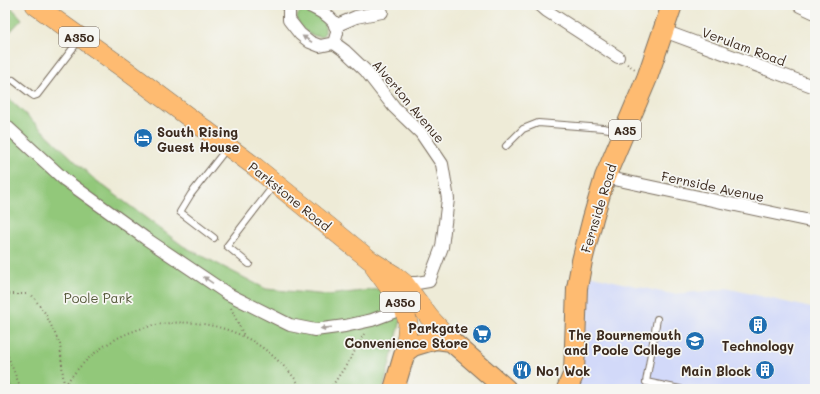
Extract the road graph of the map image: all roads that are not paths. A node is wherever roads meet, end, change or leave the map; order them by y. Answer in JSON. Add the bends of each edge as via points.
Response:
{"nodes":[{"id":1,"x":35,"y":5,"type":"edge"},
{"id":2,"x":308,"y":5,"type":"edge"},
{"id":3,"x":540,"y":5,"type":"edge"},
{"id":4,"x":672,"y":5,"type":"edge"},
{"id":5,"x":289,"y":6,"type":"edge"},
{"id":6,"x":800,"y":6,"type":"edge"},
{"id":7,"x":382,"y":12,"type":"dead end"},
{"id":8,"x":815,"y":13,"type":"edge"},
{"id":9,"x":335,"y":26,"type":"junction"},
{"id":10,"x":664,"y":31,"type":"junction"},
{"id":11,"x":81,"y":38,"type":"junction"},
{"id":12,"x":334,"y":43,"type":"junction"},
{"id":13,"x":618,"y":57,"type":"road end"},
{"id":14,"x":13,"y":80,"type":"dead end"},
{"id":15,"x":815,"y":86,"type":"edge"},
{"id":16,"x":5,"y":125,"type":"edge"},
{"id":17,"x":624,"y":132,"type":"junction"},
{"id":18,"x":506,"y":146,"type":"dead end"},
{"id":19,"x":228,"y":147,"type":"junction"},
{"id":20,"x":605,"y":177,"type":"junction"},
{"id":21,"x":275,"y":183,"type":"junction"},
{"id":22,"x":815,"y":222,"type":"edge"},
{"id":23,"x":214,"y":238,"type":"dead end"},
{"id":24,"x":370,"y":260,"type":"junction"},
{"id":25,"x":249,"y":264,"type":"dead end"},
{"id":26,"x":404,"y":283,"type":"junction"},
{"id":27,"x":404,"y":308,"type":"junction"},
{"id":28,"x":657,"y":319,"type":"dead end"},
{"id":29,"x":451,"y":341,"type":"junction"},
{"id":30,"x":413,"y":348,"type":"junction"},
{"id":31,"x":572,"y":382,"type":"edge"},
{"id":32,"x":506,"y":388,"type":"edge"},
{"id":33,"x":394,"y":389,"type":"edge"},
{"id":34,"x":554,"y":389,"type":"edge"},
{"id":35,"x":680,"y":389,"type":"edge"}],
"edges":[{"from":1,"to":11,"type":"main road","name":"Parkstone Road","number":"A350"},
{"from":2,"to":9,"type":"street","via":[[327,15]]},
{"from":3,"to":13,"type":"street"},
{"from":4,"to":10,"type":"highway","name":"Fernside Road","number":"A35"},
{"from":12,"to":5,"type":"street","one_way":true,"via":[[320,46],[300,34],[289,20]]},
{"from":6,"to":8,"type":"street"},
{"from":7,"to":9,"type":"street","via":[[356,17]]},
{"from":9,"to":12,"type":"street","via":[[337,34]]},
{"from":10,"to":15,"type":"street","name":"Verulam Road"},
{"from":10,"to":17,"type":"highway","name":"Fernside Road","number":"A35"},
{"from":11,"to":14,"type":"lane","via":[[37,95],[30,94]]},
{"from":11,"to":19,"type":"main road","name":"Parkstone Road","number":"A350"},
{"from":12,"to":26,"type":"street","name":"Alverton Avenue","via":[[366,71],[394,107],[421,133],[442,164],[448,199],[442,247],[429,281]]},
{"from":27,"to":16,"type":"street","one_way":true,"via":[[372,320],[345,326],[314,330],[290,325],[223,291],[145,238],[66,180]]},
{"from":17,"to":18,"type":"lane","via":[[538,123],[523,129]]},
{"from":17,"to":20,"type":"highway","name":"Fernside Road","number":"A35"},
{"from":19,"to":21,"type":"main road","name":"Parkstone Road","number":"A350"},
{"from":19,"to":23,"type":"lane","via":[[180,212]]},
{"from":20,"to":22,"type":"street","name":"Fernside Avenue"},
{"from":20,"to":31,"type":"highway","name":"Fernside Road","number":"A35","via":[[578,281]]},
{"from":21,"to":24,"type":"main road","name":"Parkstone Road","number":"A350"},
{"from":21,"to":25,"type":"lane","via":[[227,246]]},
{"from":24,"to":26,"type":"main road","name":"Parkstone Road","number":"A350"},
{"from":24,"to":27,"type":"main road","name":"Parkstone Road","number":"A350"},
{"from":26,"to":29,"type":"main road","name":"Parkstone Road","number":"A350"},
{"from":27,"to":30,"type":"main road","name":"Parkstone Road","number":"A350"},
{"from":28,"to":35,"type":"lane","via":[[646,382]]},
{"from":29,"to":30,"type":"highway","via":[[436,339]]},
{"from":29,"to":32,"type":"highway","name":"Parkstone Road"},
{"from":30,"to":33,"type":"highway"},
{"from":31,"to":34,"type":"highway","name":"Fernside Road","number":"A35"}]}
